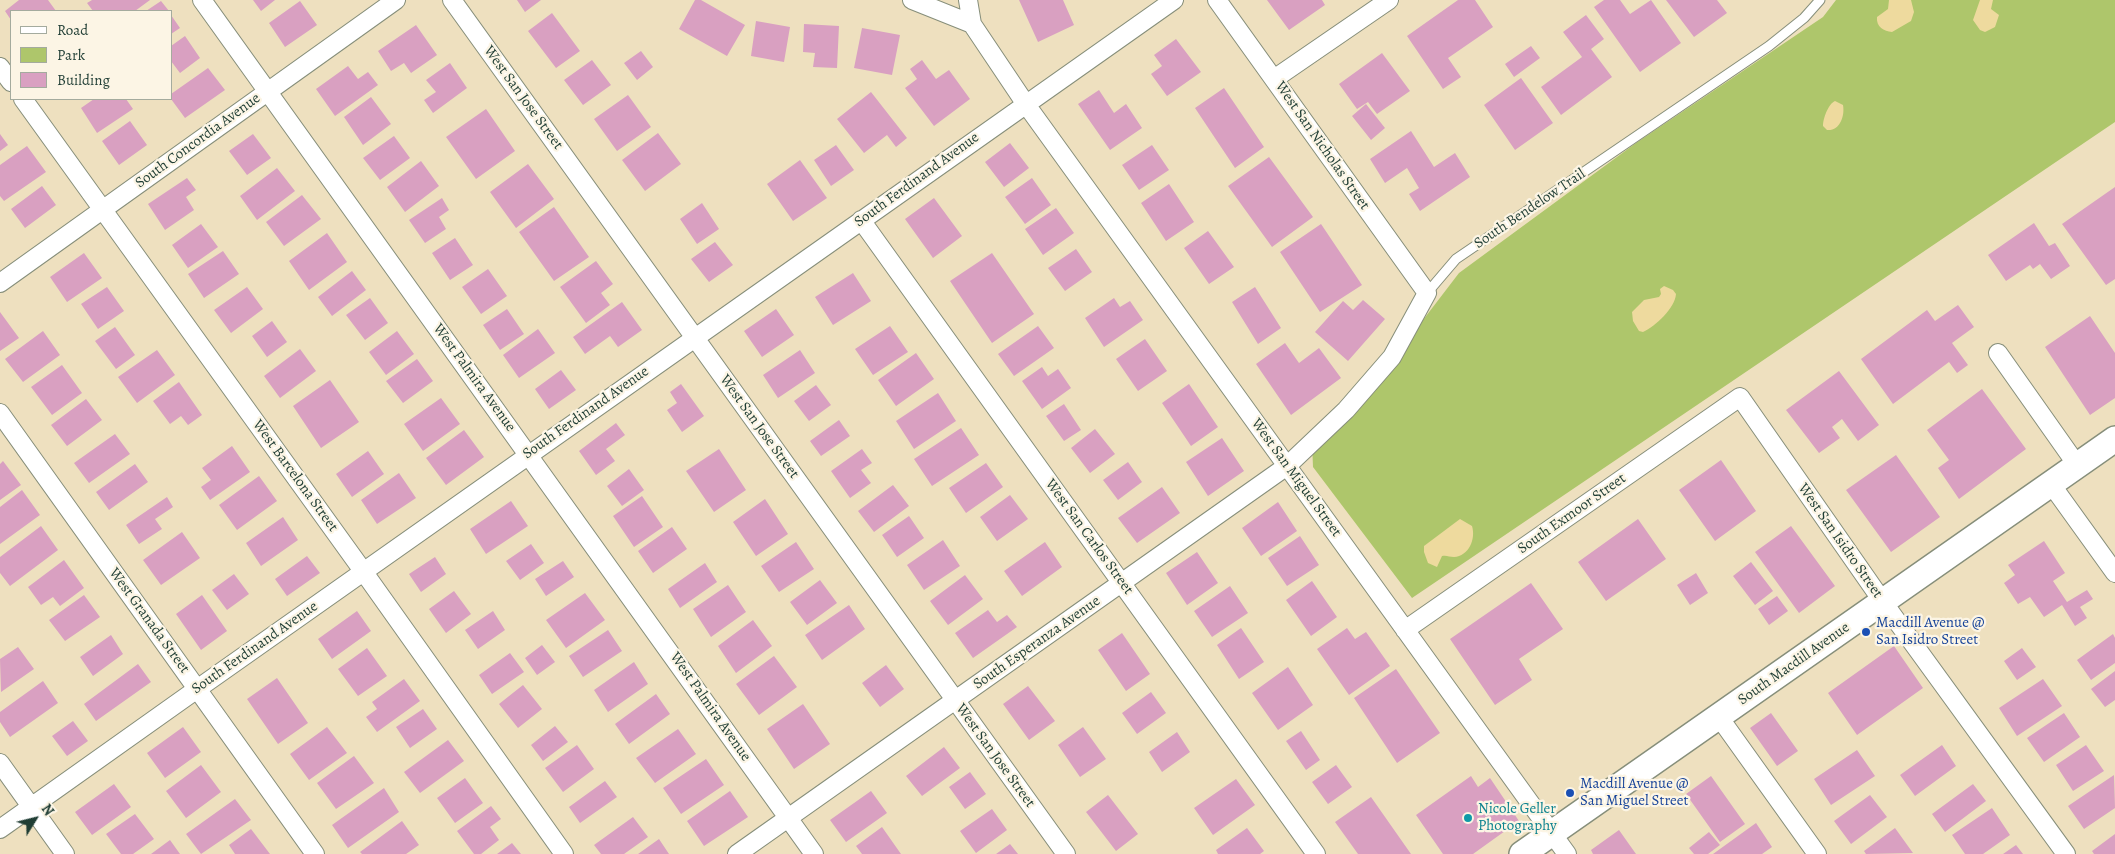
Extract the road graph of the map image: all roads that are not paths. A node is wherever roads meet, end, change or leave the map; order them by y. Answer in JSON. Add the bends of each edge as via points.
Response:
{"nodes":[{"id":1,"x":202,"y":0,"type":"edge"},
{"id":2,"x":396,"y":0,"type":"edge"},
{"id":3,"x":452,"y":0,"type":"edge"},
{"id":4,"x":912,"y":0,"type":"edge"},
{"id":5,"x":968,"y":0,"type":"edge"},
{"id":6,"x":1174,"y":0,"type":"edge"},
{"id":7,"x":1217,"y":0,"type":"edge"},
{"id":8,"x":1389,"y":0,"type":"edge"},
{"id":9,"x":1820,"y":0,"type":"edge"},
{"id":10,"x":972,"y":24,"type":"junction"},
{"id":11,"x":0,"y":67,"type":"edge"},
{"id":12,"x":1274,"y":80,"type":"junction"},
{"id":13,"x":10,"y":81,"type":"edge"},
{"id":14,"x":268,"y":91,"type":"junction"},
{"id":15,"x":24,"y":100,"type":"edge"},
{"id":16,"x":1024,"y":103,"type":"junction"},
{"id":17,"x":104,"y":209,"type":"junction"},
{"id":18,"x":861,"y":220,"type":"junction"},
{"id":19,"x":0,"y":283,"type":"edge"},
{"id":20,"x":1427,"y":293,"type":"junction"},
{"id":21,"x":694,"y":337,"type":"junction"},
{"id":22,"x":1998,"y":353,"type":"dead end"},
{"id":23,"x":1740,"y":397,"type":"joint"},
{"id":24,"x":0,"y":413,"type":"edge"},
{"id":25,"x":2115,"y":439,"type":"edge"},
{"id":26,"x":529,"y":453,"type":"junction"},
{"id":27,"x":2077,"y":465,"type":"junction"},
{"id":28,"x":1287,"y":466,"type":"junction"},
{"id":29,"x":2050,"y":484,"type":"junction"},
{"id":30,"x":363,"y":571,"type":"junction"},
{"id":31,"x":2115,"y":573,"type":"edge"},
{"id":32,"x":1122,"y":583,"type":"junction"},
{"id":33,"x":1883,"y":602,"type":"junction"},
{"id":34,"x":1405,"y":630,"type":"junction"},
{"id":35,"x":198,"y":689,"type":"junction"},
{"id":36,"x":956,"y":700,"type":"junction"},
{"id":37,"x":1719,"y":717,"type":"junction"},
{"id":38,"x":0,"y":763,"type":"edge"},
{"id":39,"x":32,"y":807,"type":"junction"},
{"id":40,"x":788,"y":818,"type":"junction"},
{"id":41,"x":0,"y":830,"type":"edge"},
{"id":42,"x":1552,"y":833,"type":"junction"},
{"id":43,"x":65,"y":854,"type":"edge"},
{"id":44,"x":316,"y":854,"type":"edge"},
{"id":45,"x":564,"y":854,"type":"edge"},
{"id":46,"x":737,"y":854,"type":"edge"},
{"id":47,"x":814,"y":854,"type":"edge"},
{"id":48,"x":1066,"y":854,"type":"edge"},
{"id":49,"x":1316,"y":854,"type":"edge"},
{"id":50,"x":1522,"y":854,"type":"edge"},
{"id":51,"x":1567,"y":854,"type":"edge"},
{"id":52,"x":1817,"y":854,"type":"edge"},
{"id":53,"x":2066,"y":854,"type":"edge"}],
"edges":[{"from":1,"to":14,"type":"street","name":"West Palmira Avenue"},
{"from":2,"to":14,"type":"street","name":"South Concordia Avenue"},
{"from":3,"to":21,"type":"street","name":"West San Jose Street"},
{"from":4,"to":10,"type":"street"},
{"from":5,"to":10,"type":"street"},
{"from":6,"to":16,"type":"street","name":"South Ferdinand Avenue"},
{"from":7,"to":12,"type":"street","name":"West San Nicholas Street"},
{"from":8,"to":12,"type":"street"},
{"from":9,"to":20,"type":"lane","name":"South Bendelow Trail","via":[[1804,18],[1769,46],[1456,259]]},
{"from":10,"to":16,"type":"street","name":"West San Miguel Street"},
{"from":11,"to":13,"type":"street"},
{"from":12,"to":20,"type":"street","name":"West San Nicholas Street"},
{"from":14,"to":17,"type":"street","name":"South Concordia Avenue"},
{"from":14,"to":26,"type":"street","name":"West Palmira Avenue"},
{"from":15,"to":17,"type":"street","name":"West Barcelona Street"},
{"from":16,"to":18,"type":"street","name":"South Ferdinand Avenue"},
{"from":16,"to":28,"type":"street","name":"West San Miguel Street"},
{"from":17,"to":19,"type":"street","name":"South Concordia Avenue"},
{"from":17,"to":30,"type":"street","name":"West Barcelona Street"},
{"from":18,"to":21,"type":"street","name":"South Ferdinand Avenue"},
{"from":18,"to":32,"type":"street","name":"West San Carlos Street"},
{"from":20,"to":28,"type":"street","name":"South Bendelow Trail","via":[[1392,357],[1346,410]]},
{"from":21,"to":26,"type":"street","name":"South Ferdinand Avenue"},
{"from":21,"to":36,"type":"street","name":"West San Jose Street"},
{"from":22,"to":27,"type":"street"},
{"from":23,"to":33,"type":"street","name":"West San Isidro Street"},
{"from":23,"to":34,"type":"street","name":"South Exmoor Street"},
{"from":24,"to":35,"type":"street","name":"West Granada Street"},
{"from":25,"to":27,"type":"street","name":"South Macdill Avenue"},
{"from":26,"to":30,"type":"street","name":"South Ferdinand Avenue"},
{"from":26,"to":40,"type":"street","name":"West Palmira Avenue"},
{"from":27,"to":29,"type":"street","name":"South Macdill Avenue"},
{"from":28,"to":32,"type":"street","name":"South Esperanza Avenue"},
{"from":28,"to":34,"type":"street","name":"West San Miguel Street"},
{"from":29,"to":31,"type":"street"},
{"from":29,"to":33,"type":"street","name":"South Macdill Avenue"},
{"from":30,"to":35,"type":"street","name":"South Ferdinand Avenue"},
{"from":30,"to":45,"type":"street","name":"West Barcelona Street"},
{"from":32,"to":36,"type":"street","name":"South Esperanza Avenue"},
{"from":32,"to":49,"type":"street","name":"West San Carlos Street"},
{"from":33,"to":37,"type":"street","name":"South Macdill Avenue"},
{"from":33,"to":53,"type":"street","name":"West San Isidro Street"},
{"from":34,"to":42,"type":"street","name":"West San Miguel Street"},
{"from":35,"to":39,"type":"street","name":"South Ferdinand Avenue"},
{"from":35,"to":44,"type":"street","name":"West Granada Street"},
{"from":36,"to":40,"type":"street","name":"South Esperanza Avenue"},
{"from":36,"to":48,"type":"street","name":"West San Jose Street"},
{"from":37,"to":42,"type":"street","name":"South Macdill Avenue"},
{"from":37,"to":52,"type":"street"},
{"from":38,"to":39,"type":"street"},
{"from":39,"to":41,"type":"street","name":"South Ferdinand Avenue"},
{"from":39,"to":43,"type":"street"},
{"from":40,"to":46,"type":"street","name":"South Esperanza Avenue"},
{"from":40,"to":47,"type":"street","name":"West Palmira Avenue"},
{"from":42,"to":50,"type":"street","name":"South Macdill Avenue"},
{"from":42,"to":51,"type":"street","name":"West San Miguel Street"}]}
